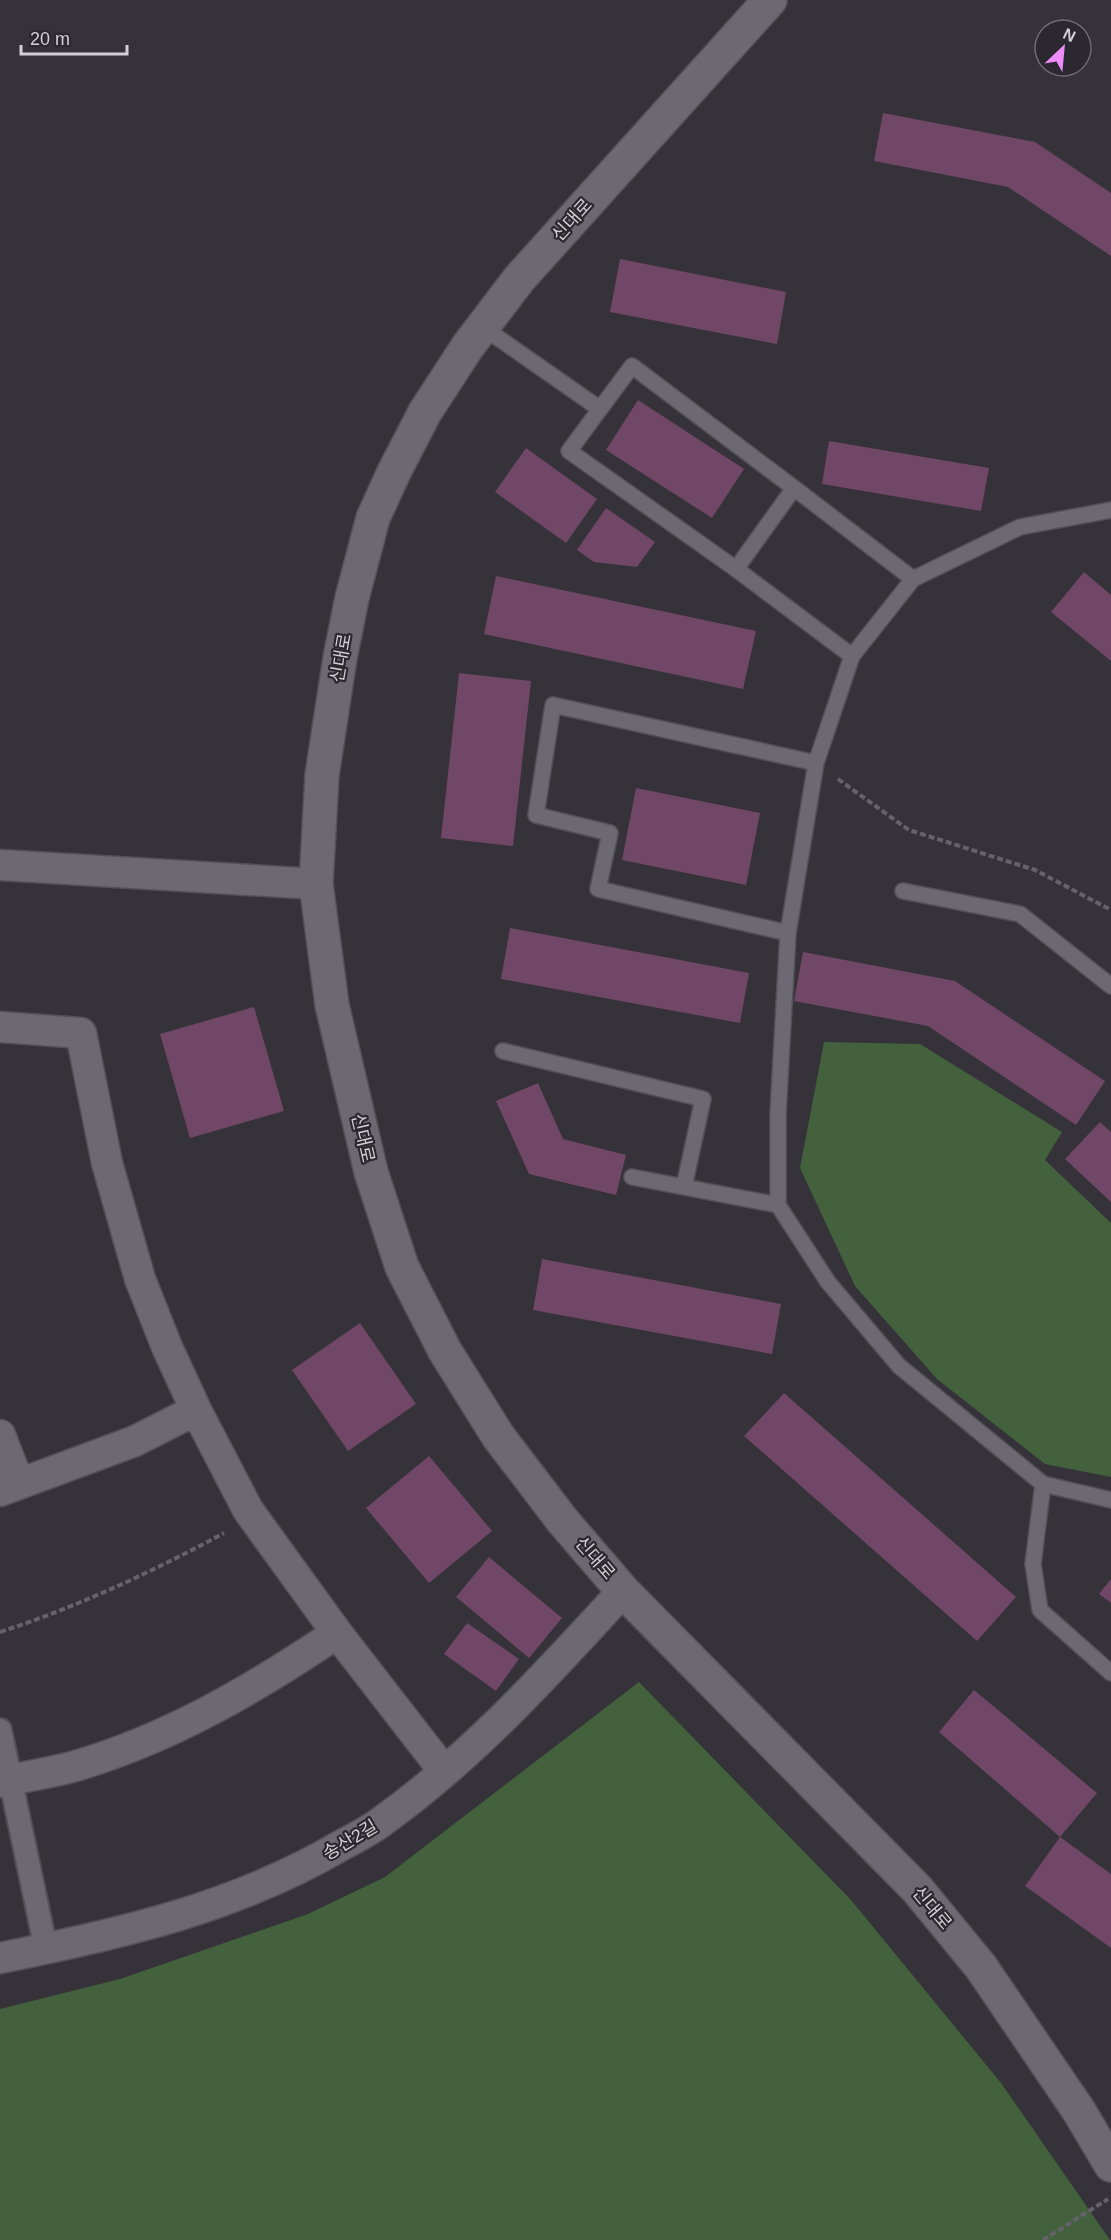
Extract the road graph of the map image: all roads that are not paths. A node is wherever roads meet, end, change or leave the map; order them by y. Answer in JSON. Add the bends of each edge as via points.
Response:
{"nodes":[{"id":1,"x":770,"y":0,"type":"edge"},
{"id":2,"x":481,"y":327,"type":"junction"},
{"id":3,"x":600,"y":410,"type":"junction"},
{"id":4,"x":794,"y":488,"type":"junction"},
{"id":5,"x":1111,"y":510,"type":"edge"},
{"id":6,"x":736,"y":569,"type":"junction"},
{"id":7,"x":913,"y":579,"type":"junction"},
{"id":8,"x":852,"y":656,"type":"junction"},
{"id":9,"x":816,"y":763,"type":"junction"},
{"id":10,"x":0,"y":865,"type":"edge"},
{"id":11,"x":316,"y":884,"type":"junction"},
{"id":12,"x":903,"y":891,"type":"dead end"},
{"id":13,"x":788,"y":933,"type":"junction"},
{"id":14,"x":1111,"y":986,"type":"edge"},
{"id":15,"x":0,"y":1027,"type":"edge"},
{"id":16,"x":503,"y":1051,"type":"dead end"},
{"id":17,"x":632,"y":1177,"type":"dead end"},
{"id":18,"x":684,"y":1187,"type":"junction"},
{"id":19,"x":778,"y":1204,"type":"junction"},
{"id":20,"x":196,"y":1410,"type":"junction"},
{"id":21,"x":0,"y":1435,"type":"edge"},
{"id":22,"x":1043,"y":1484,"type":"junction"},
{"id":23,"x":9,"y":1487,"type":"edge"},
{"id":24,"x":1111,"y":1500,"type":"edge"},
{"id":25,"x":623,"y":1591,"type":"junction"},
{"id":26,"x":337,"y":1633,"type":"junction"},
{"id":27,"x":1111,"y":1673,"type":"edge"},
{"id":28,"x":0,"y":1730,"type":"edge"},
{"id":29,"x":444,"y":1771,"type":"junction"},
{"id":30,"x":5,"y":1781,"type":"edge"},
{"id":31,"x":46,"y":1949,"type":"junction"},
{"id":32,"x":0,"y":1958,"type":"edge"},
{"id":33,"x":1111,"y":2165,"type":"edge"}],
"edges":[{"from":1,"to":2,"type":"main road","name":"신대로","via":[[519,279]]},
{"from":2,"to":3,"type":"lane"},
{"from":2,"to":11,"type":"main road","name":"신대로","via":[[425,412],[373,518],[340,658],[322,775]]},
{"from":3,"to":4,"type":"lane","via":[[632,366]]},
{"from":3,"to":6,"type":"lane","via":[[569,451]]},
{"from":4,"to":6,"type":"lane"},
{"from":4,"to":7,"type":"lane"},
{"from":5,"to":7,"type":"lane","via":[[1020,527]]},
{"from":6,"to":8,"type":"lane"},
{"from":7,"to":8,"type":"lane"},
{"from":8,"to":9,"type":"lane"},
{"from":9,"to":13,"type":"lane"},
{"from":9,"to":13,"type":"lane","via":[[553,705],[536,816],[610,833],[598,889]]},
{"from":10,"to":11,"type":"street"},
{"from":11,"to":25,"type":"main road","name":"신대로","via":[[332,1005],[371,1172],[402,1267],[445,1351],[498,1436]]},
{"from":12,"to":14,"type":"lane","via":[[1020,914]]},
{"from":13,"to":19,"type":"lane","via":[[778,1114]]},
{"from":15,"to":20,"type":"street","via":[[81,1033],[106,1162],[140,1279]]},
{"from":16,"to":18,"type":"lane","via":[[703,1099]]},
{"from":17,"to":18,"type":"lane"},
{"from":18,"to":19,"type":"lane"},
{"from":19,"to":22,"type":"lane","via":[[828,1282],[899,1366]]},
{"from":20,"to":23,"type":"street","via":[[135,1441]]},
{"from":20,"to":26,"type":"street","via":[[253,1517]]},
{"from":21,"to":23,"type":"street"},
{"from":22,"to":24,"type":"lane"},
{"from":22,"to":27,"type":"lane","via":[[1032,1564],[1040,1610]]},
{"from":25,"to":29,"type":"street","name":"송산2길","via":[[545,1676]]},
{"from":25,"to":33,"type":"main road","name":"신대로","via":[[917,1889],[981,1967]]},
{"from":26,"to":29,"type":"street"},
{"from":26,"to":30,"type":"street","via":[[227,1703],[141,1742],[72,1767]]},
{"from":28,"to":30,"type":"street"},
{"from":29,"to":31,"type":"street","name":"송산2길","via":[[380,1823],[261,1887],[186,1915]]},
{"from":30,"to":31,"type":"street"},
{"from":31,"to":32,"type":"street","name":"송산2길"}]}
